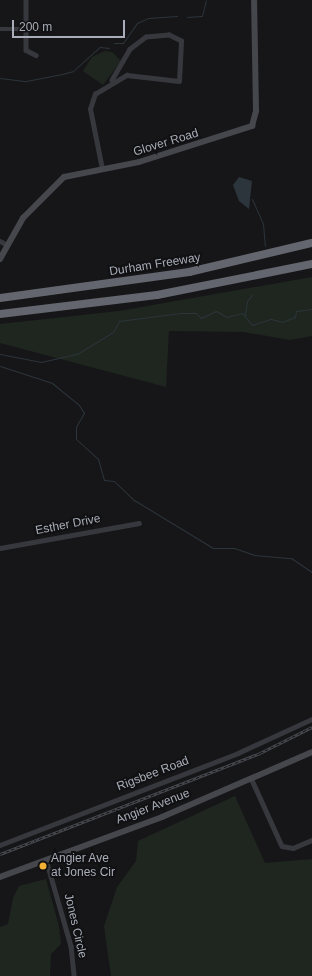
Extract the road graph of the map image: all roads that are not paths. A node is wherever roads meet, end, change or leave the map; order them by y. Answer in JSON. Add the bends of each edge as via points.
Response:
{"nodes":[{"id":1,"x":26,"y":0,"type":"edge"},
{"id":2,"x":254,"y":0,"type":"edge"},
{"id":3,"x":0,"y":28,"type":"edge"},
{"id":4,"x":27,"y":29,"type":"junction"},
{"id":5,"x":36,"y":55,"type":"dead end"},
{"id":6,"x":119,"y":68,"type":"junction"},
{"id":7,"x":127,"y":75,"type":"junction"},
{"id":8,"x":112,"y":80,"type":"junction"},
{"id":9,"x":102,"y":169,"type":"junction"},
{"id":10,"x":3,"y":242,"type":"edge"},
{"id":11,"x":312,"y":243,"type":"edge"},
{"id":12,"x":312,"y":248,"type":"edge"},
{"id":13,"x":0,"y":259,"type":"edge"},
{"id":14,"x":312,"y":264,"type":"edge"},
{"id":15,"x":222,"y":266,"type":"junction"},
{"id":16,"x":0,"y":298,"type":"edge"},
{"id":17,"x":0,"y":314,"type":"edge"},
{"id":18,"x":140,"y":523,"type":"dead end"},
{"id":19,"x":0,"y":548,"type":"edge"},
{"id":20,"x":312,"y":719,"type":"edge"},
{"id":21,"x":312,"y":752,"type":"edge"},
{"id":22,"x":252,"y":780,"type":"junction"},
{"id":23,"x":312,"y":840,"type":"edge"},
{"id":24,"x":0,"y":844,"type":"edge"},
{"id":25,"x":46,"y":859,"type":"junction"},
{"id":26,"x":0,"y":877,"type":"edge"},
{"id":27,"x":74,"y":976,"type":"edge"}],
"edges":[{"from":1,"to":4,"type":"street"},
{"from":2,"to":9,"type":"street","name":"Glover Road","via":[[256,111],[252,126],[139,162]]},
{"from":3,"to":4,"type":"street"},
{"from":4,"to":5,"type":"street","via":[[26,50]]},
{"from":6,"to":7,"type":"street"},
{"from":6,"to":7,"type":"street","via":[[130,49],[146,37],[169,35],[181,41],[179,81]]},
{"from":6,"to":8,"type":"street"},
{"from":7,"to":8,"type":"street"},
{"from":8,"to":9,"type":"street","via":[[95,94],[90,104]]},
{"from":9,"to":10,"type":"street","name":"Glover Road","via":[[69,175],[56,181]]},
{"from":10,"to":13,"type":"street","name":"Glover Road"},
{"from":11,"to":15,"type":"highway","name":"Durham Freeway"},
{"from":12,"to":15,"type":"highway"},
{"from":14,"to":17,"type":"highway","via":[[158,295]]},
{"from":15,"to":16,"type":"highway","name":"Durham Freeway"},
{"from":18,"to":19,"type":"street","name":"Esther Drive"},
{"from":20,"to":24,"type":"street","name":"Rigsbee Road","via":[[238,754]]},
{"from":21,"to":22,"type":"street","name":"Angier Avenue"},
{"from":22,"to":23,"type":"street","via":[[282,846],[293,848]]},
{"from":22,"to":25,"type":"street","name":"Angier Avenue"},
{"from":25,"to":26,"type":"street","name":"Angier Avenue"},
{"from":25,"to":27,"type":"street","name":"Jones Circle","via":[[67,927]]}]}
